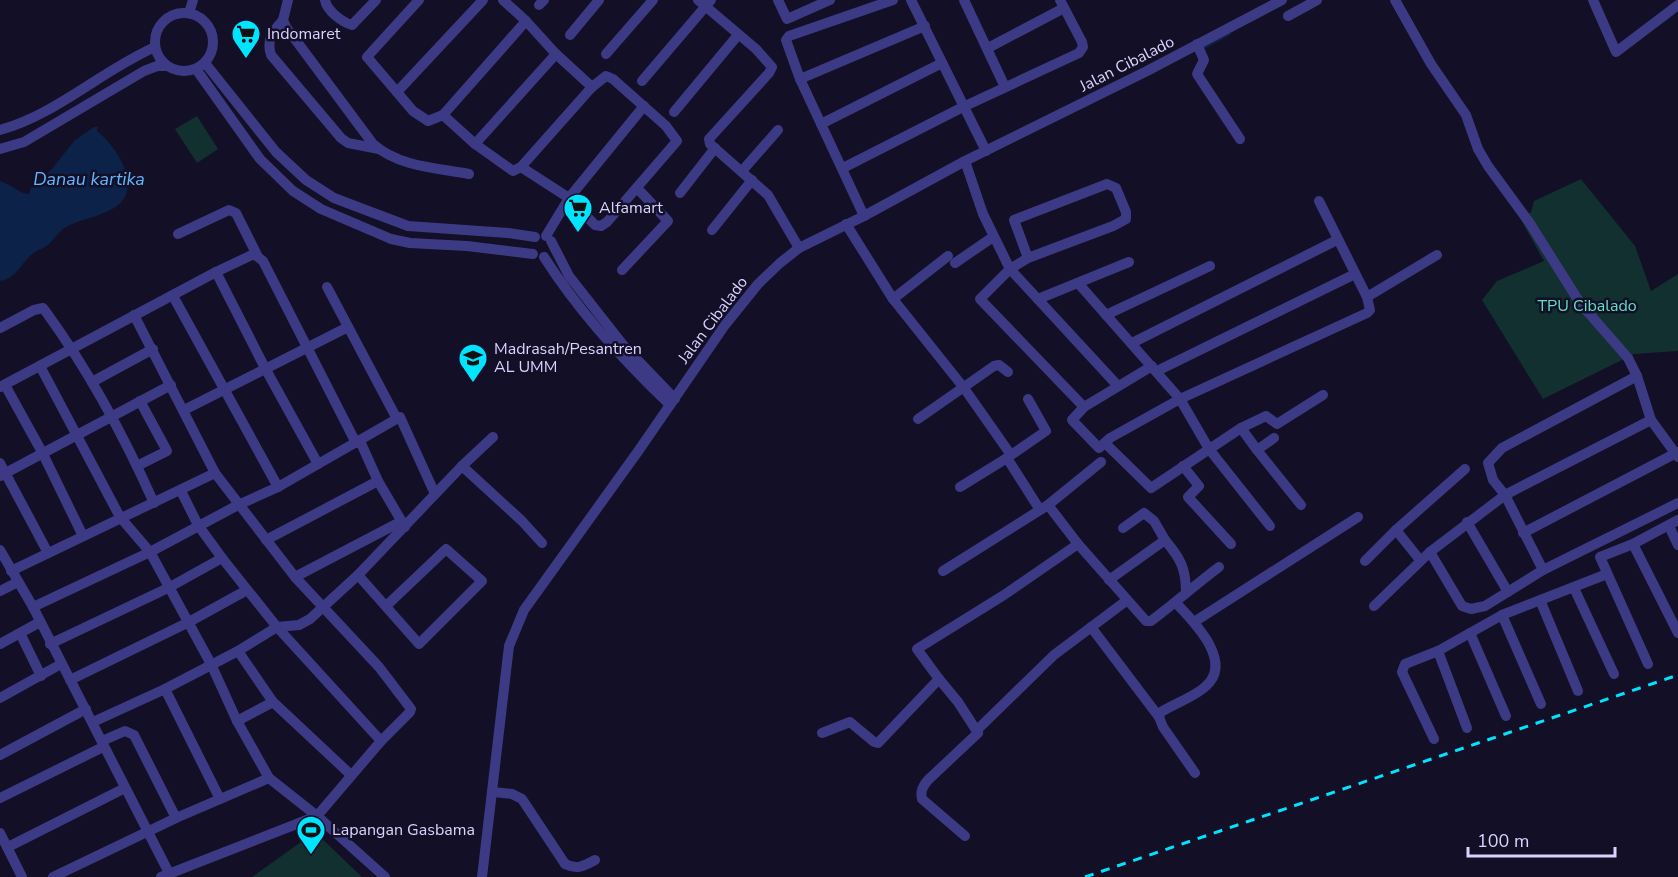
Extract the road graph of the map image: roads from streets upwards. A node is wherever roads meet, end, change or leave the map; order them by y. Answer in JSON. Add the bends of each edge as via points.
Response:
{"nodes":[{"id":1,"x":193,"y":0,"type":"edge"},
{"id":2,"x":288,"y":0,"type":"edge"},
{"id":3,"x":325,"y":0,"type":"edge"},
{"id":4,"x":376,"y":0,"type":"edge"},
{"id":5,"x":419,"y":0,"type":"edge"},
{"id":6,"x":483,"y":0,"type":"edge"},
{"id":7,"x":503,"y":0,"type":"edge"},
{"id":8,"x":599,"y":0,"type":"edge"},
{"id":9,"x":653,"y":0,"type":"edge"},
{"id":10,"x":778,"y":0,"type":"edge"},
{"id":11,"x":830,"y":0,"type":"edge"},
{"id":12,"x":892,"y":0,"type":"edge"},
{"id":13,"x":912,"y":0,"type":"edge"},
{"id":14,"x":1282,"y":0,"type":"edge"},
{"id":15,"x":1317,"y":0,"type":"edge"},
{"id":16,"x":1395,"y":0,"type":"edge"},
{"id":17,"x":969,"y":1,"type":"edge"},
{"id":18,"x":705,"y":2,"type":"edge"},
{"id":19,"x":1598,"y":2,"type":"edge"},
{"id":20,"x":1062,"y":4,"type":"edge"},
{"id":21,"x":1678,"y":5,"type":"edge"},
{"id":22,"x":189,"y":13,"type":"junction"},
{"id":23,"x":1288,"y":16,"type":"dead end"},
{"id":24,"x":283,"y":20,"type":"junction"},
{"id":25,"x":526,"y":21,"type":"junction"},
{"id":26,"x":925,"y":26,"type":"junction"},
{"id":27,"x":570,"y":35,"type":"dead end"},
{"id":28,"x":738,"y":35,"type":"junction"},
{"id":29,"x":155,"y":47,"type":"junction"},
{"id":30,"x":988,"y":48,"type":"junction"},
{"id":31,"x":1200,"y":49,"type":"junction"},
{"id":32,"x":556,"y":54,"type":"junction"},
{"id":33,"x":606,"y":54,"type":"dead end"},
{"id":34,"x":942,"y":63,"type":"junction"},
{"id":35,"x":166,"y":66,"type":"junction"},
{"id":36,"x":201,"y":66,"type":"junction"},
{"id":37,"x":800,"y":79,"type":"junction"},
{"id":38,"x":642,"y":81,"type":"dead end"},
{"id":39,"x":592,"y":87,"type":"junction"},
{"id":40,"x":1005,"y":87,"type":"junction"},
{"id":41,"x":398,"y":92,"type":"junction"},
{"id":42,"x":644,"y":106,"type":"junction"},
{"id":43,"x":963,"y":107,"type":"junction"},
{"id":44,"x":674,"y":112,"type":"dead end"},
{"id":45,"x":443,"y":115,"type":"junction"},
{"id":46,"x":821,"y":124,"type":"junction"},
{"id":47,"x":0,"y":130,"type":"edge"},
{"id":48,"x":778,"y":130,"type":"dead end"},
{"id":49,"x":1240,"y":139,"type":"dead end"},
{"id":50,"x":475,"y":144,"type":"junction"},
{"id":51,"x":715,"y":148,"type":"junction"},
{"id":52,"x":0,"y":149,"type":"edge"},
{"id":53,"x":380,"y":149,"type":"junction"},
{"id":54,"x":986,"y":151,"type":"junction"},
{"id":55,"x":965,"y":161,"type":"junction"},
{"id":56,"x":521,"y":168,"type":"junction"},
{"id":57,"x":843,"y":168,"type":"junction"},
{"id":58,"x":742,"y":171,"type":"junction"},
{"id":59,"x":469,"y":174,"type":"dead end"},
{"id":60,"x":752,"y":180,"type":"junction"},
{"id":61,"x":637,"y":188,"type":"junction"},
{"id":62,"x":680,"y":193,"type":"dead end"},
{"id":63,"x":569,"y":198,"type":"junction"},
{"id":64,"x":1319,"y":201,"type":"dead end"},
{"id":65,"x":864,"y":216,"type":"junction"},
{"id":66,"x":712,"y":230,"type":"dead end"},
{"id":67,"x":850,"y":231,"type":"junction"},
{"id":68,"x":178,"y":234,"type":"dead end"},
{"id":69,"x":993,"y":237,"type":"junction"},
{"id":70,"x":544,"y":238,"type":"junction"},
{"id":71,"x":1337,"y":240,"type":"junction"},
{"id":72,"x":799,"y":248,"type":"junction"},
{"id":73,"x":257,"y":255,"type":"junction"},
{"id":74,"x":1437,"y":255,"type":"dead end"},
{"id":75,"x":538,"y":256,"type":"junction"},
{"id":76,"x":1028,"y":258,"type":"junction"},
{"id":77,"x":1129,"y":262,"type":"dead end"},
{"id":78,"x":1210,"y":266,"type":"dead end"},
{"id":79,"x":1011,"y":269,"type":"junction"},
{"id":80,"x":622,"y":270,"type":"dead end"},
{"id":81,"x":216,"y":272,"type":"junction"},
{"id":82,"x":1355,"y":274,"type":"junction"},
{"id":83,"x":1078,"y":283,"type":"junction"},
{"id":84,"x":327,"y":287,"type":"dead end"},
{"id":85,"x":173,"y":296,"type":"junction"},
{"id":86,"x":1367,"y":297,"type":"junction"},
{"id":87,"x":893,"y":299,"type":"junction"},
{"id":88,"x":1038,"y":299,"type":"junction"},
{"id":89,"x":134,"y":315,"type":"junction"},
{"id":90,"x":1106,"y":315,"type":"junction"},
{"id":91,"x":348,"y":327,"type":"junction"},
{"id":92,"x":0,"y":328,"type":"edge"},
{"id":93,"x":1131,"y":343,"type":"junction"},
{"id":94,"x":308,"y":347,"type":"junction"},
{"id":95,"x":72,"y":348,"type":"junction"},
{"id":96,"x":153,"y":349,"type":"junction"},
{"id":97,"x":40,"y":366,"type":"junction"},
{"id":98,"x":265,"y":368,"type":"junction"},
{"id":99,"x":1154,"y":369,"type":"junction"},
{"id":100,"x":1008,"y":372,"type":"dead end"},
{"id":101,"x":1636,"y":376,"type":"junction"},
{"id":102,"x":92,"y":382,"type":"junction"},
{"id":103,"x":171,"y":385,"type":"junction"},
{"id":104,"x":2,"y":386,"type":"edge"},
{"id":105,"x":1118,"y":386,"type":"junction"},
{"id":106,"x":964,"y":388,"type":"junction"},
{"id":107,"x":226,"y":389,"type":"junction"},
{"id":108,"x":1323,"y":395,"type":"dead end"},
{"id":109,"x":1028,"y":399,"type":"dead end"},
{"id":110,"x":1180,"y":399,"type":"junction"},
{"id":111,"x":140,"y":401,"type":"junction"},
{"id":112,"x":672,"y":402,"type":"junction"},
{"id":113,"x":1084,"y":407,"type":"junction"},
{"id":114,"x":184,"y":410,"type":"junction"},
{"id":115,"x":110,"y":416,"type":"junction"},
{"id":116,"x":397,"y":419,"type":"junction"},
{"id":117,"x":918,"y":419,"type":"dead end"},
{"id":118,"x":1651,"y":420,"type":"junction"},
{"id":119,"x":1241,"y":428,"type":"junction"},
{"id":120,"x":76,"y":435,"type":"junction"},
{"id":121,"x":493,"y":437,"type":"dead end"},
{"id":122,"x":1274,"y":438,"type":"dead end"},
{"id":123,"x":358,"y":442,"type":"junction"},
{"id":124,"x":1105,"y":443,"type":"junction"},
{"id":125,"x":1209,"y":449,"type":"junction"},
{"id":126,"x":1257,"y":450,"type":"junction"},
{"id":127,"x":42,"y":452,"type":"junction"},
{"id":128,"x":1677,"y":454,"type":"edge"},
{"id":129,"x":1009,"y":456,"type":"junction"},
{"id":130,"x":1101,"y":462,"type":"dead end"},
{"id":131,"x":0,"y":463,"type":"edge"},
{"id":132,"x":318,"y":464,"type":"junction"},
{"id":133,"x":137,"y":466,"type":"junction"},
{"id":134,"x":462,"y":466,"type":"junction"},
{"id":135,"x":1183,"y":466,"type":"junction"},
{"id":136,"x":1465,"y":469,"type":"dead end"},
{"id":137,"x":215,"y":473,"type":"junction"},
{"id":138,"x":3,"y":475,"type":"edge"},
{"id":139,"x":378,"y":481,"type":"junction"},
{"id":140,"x":278,"y":487,"type":"junction"},
{"id":141,"x":960,"y":487,"type":"dead end"},
{"id":142,"x":181,"y":490,"type":"junction"},
{"id":143,"x":435,"y":494,"type":"junction"},
{"id":144,"x":1504,"y":495,"type":"junction"},
{"id":145,"x":154,"y":503,"type":"junction"},
{"id":146,"x":1678,"y":503,"type":"edge"},
{"id":147,"x":238,"y":505,"type":"junction"},
{"id":148,"x":1301,"y":505,"type":"dead end"},
{"id":149,"x":1044,"y":507,"type":"junction"},
{"id":150,"x":120,"y":517,"type":"junction"},
{"id":151,"x":1358,"y":517,"type":"dead end"},
{"id":152,"x":1467,"y":522,"type":"junction"},
{"id":153,"x":1674,"y":523,"type":"edge"},
{"id":154,"x":403,"y":524,"type":"junction"},
{"id":155,"x":198,"y":525,"type":"junction"},
{"id":156,"x":1270,"y":526,"type":"dead end"},
{"id":157,"x":1123,"y":528,"type":"dead end"},
{"id":158,"x":1396,"y":530,"type":"junction"},
{"id":159,"x":1523,"y":532,"type":"junction"},
{"id":160,"x":83,"y":536,"type":"junction"},
{"id":161,"x":266,"y":540,"type":"junction"},
{"id":162,"x":1166,"y":540,"type":"junction"},
{"id":163,"x":542,"y":543,"type":"dead end"},
{"id":164,"x":1078,"y":544,"type":"junction"},
{"id":165,"x":1231,"y":544,"type":"dead end"},
{"id":166,"x":1633,"y":544,"type":"junction"},
{"id":167,"x":1678,"y":545,"type":"edge"},
{"id":168,"x":1591,"y":548,"type":"junction"},
{"id":169,"x":0,"y":550,"type":"edge"},
{"id":170,"x":150,"y":552,"type":"junction"},
{"id":171,"x":1430,"y":552,"type":"junction"},
{"id":172,"x":48,"y":554,"type":"junction"},
{"id":173,"x":1599,"y":557,"type":"junction"},
{"id":174,"x":222,"y":558,"type":"junction"},
{"id":175,"x":1420,"y":560,"type":"junction"},
{"id":176,"x":1365,"y":561,"type":"dead end"},
{"id":177,"x":1219,"y":567,"type":"dead end"},
{"id":178,"x":1543,"y":570,"type":"junction"},
{"id":179,"x":11,"y":571,"type":"junction"},
{"id":180,"x":943,"y":571,"type":"dead end"},
{"id":181,"x":1607,"y":574,"type":"junction"},
{"id":182,"x":358,"y":575,"type":"junction"},
{"id":183,"x":295,"y":576,"type":"junction"},
{"id":184,"x":1109,"y":580,"type":"junction"},
{"id":185,"x":18,"y":582,"type":"junction"},
{"id":186,"x":168,"y":588,"type":"junction"},
{"id":187,"x":1574,"y":588,"type":"junction"},
{"id":188,"x":247,"y":590,"type":"junction"},
{"id":189,"x":0,"y":591,"type":"edge"},
{"id":190,"x":1186,"y":592,"type":"junction"},
{"id":191,"x":1508,"y":592,"type":"junction"},
{"id":192,"x":1540,"y":600,"type":"junction"},
{"id":193,"x":1126,"y":601,"type":"junction"},
{"id":194,"x":1176,"y":603,"type":"junction"},
{"id":195,"x":386,"y":606,"type":"junction"},
{"id":196,"x":1374,"y":606,"type":"dead end"},
{"id":197,"x":33,"y":607,"type":"junction"},
{"id":198,"x":324,"y":607,"type":"junction"},
{"id":199,"x":1502,"y":615,"type":"junction"},
{"id":200,"x":40,"y":622,"type":"junction"},
{"id":201,"x":1194,"y":622,"type":"junction"},
{"id":202,"x":187,"y":623,"type":"junction"},
{"id":203,"x":277,"y":627,"type":"junction"},
{"id":204,"x":1091,"y":627,"type":"junction"},
{"id":205,"x":20,"y":633,"type":"junction"},
{"id":206,"x":1470,"y":633,"type":"junction"},
{"id":207,"x":1678,"y":633,"type":"edge"},
{"id":208,"x":0,"y":644,"type":"edge"},
{"id":209,"x":50,"y":644,"type":"junction"},
{"id":210,"x":238,"y":651,"type":"junction"},
{"id":211,"x":1438,"y":651,"type":"junction"},
{"id":212,"x":61,"y":664,"type":"junction"},
{"id":213,"x":211,"y":664,"type":"junction"},
{"id":214,"x":1648,"y":664,"type":"dead end"},
{"id":215,"x":1614,"y":674,"type":"dead end"},
{"id":216,"x":41,"y":676,"type":"junction"},
{"id":217,"x":939,"y":679,"type":"junction"},
{"id":218,"x":70,"y":681,"type":"junction"},
{"id":219,"x":165,"y":689,"type":"junction"},
{"id":220,"x":1578,"y":691,"type":"dead end"},
{"id":221,"x":0,"y":698,"type":"edge"},
{"id":222,"x":273,"y":702,"type":"junction"},
{"id":223,"x":1541,"y":704,"type":"dead end"},
{"id":224,"x":86,"y":709,"type":"junction"},
{"id":225,"x":1506,"y":716,"type":"dead end"},
{"id":226,"x":1159,"y":717,"type":"junction"},
{"id":227,"x":237,"y":721,"type":"junction"},
{"id":228,"x":93,"y":722,"type":"junction"},
{"id":229,"x":1467,"y":728,"type":"dead end"},
{"id":230,"x":977,"y":730,"type":"junction"},
{"id":231,"x":822,"y":733,"type":"dead end"},
{"id":232,"x":1434,"y":739,"type":"dead end"},
{"id":233,"x":381,"y":741,"type":"junction"},
{"id":234,"x":103,"y":744,"type":"junction"},
{"id":235,"x":0,"y":755,"type":"edge"},
{"id":236,"x":1195,"y":773,"type":"dead end"},
{"id":237,"x":351,"y":775,"type":"junction"},
{"id":238,"x":269,"y":778,"type":"junction"},
{"id":239,"x":125,"y":788,"type":"junction"},
{"id":240,"x":493,"y":792,"type":"junction"},
{"id":241,"x":0,"y":798,"type":"edge"},
{"id":242,"x":219,"y":799,"type":"junction"},
{"id":243,"x":317,"y":816,"type":"junction"},
{"id":244,"x":176,"y":818,"type":"junction"},
{"id":245,"x":147,"y":832,"type":"junction"},
{"id":246,"x":0,"y":833,"type":"edge"},
{"id":247,"x":965,"y":836,"type":"dead end"},
{"id":248,"x":8,"y":847,"type":"junction"},
{"id":249,"x":595,"y":860,"type":"dead end"},
{"id":250,"x":165,"y":875,"type":"edge"},
{"id":251,"x":22,"y":877,"type":"edge"},
{"id":252,"x":53,"y":877,"type":"edge"},
{"id":253,"x":385,"y":877,"type":"edge"},
{"id":254,"x":483,"y":877,"type":"edge"}],
"edges":[{"from":1,"to":22,"type":"street"},
{"from":2,"to":24,"type":"street"},
{"from":3,"to":4,"type":"street","via":[[325,5],[352,25]]},
{"from":5,"to":41,"type":"street","via":[[367,57]]},
{"from":6,"to":41,"type":"street"},
{"from":7,"to":25,"type":"street"},
{"from":8,"to":27,"type":"street"},
{"from":9,"to":33,"type":"street"},
{"from":10,"to":11,"type":"street","via":[[788,19]]},
{"from":12,"to":37,"type":"street","via":[[789,36],[786,44]]},
{"from":13,"to":26,"type":"street"},
{"from":14,"to":31,"type":"street","name":"Jalan Cibalado"},
{"from":15,"to":23,"type":"street"},
{"from":16,"to":101,"type":"street","via":[[1466,115],[1488,166],[1580,303],[1628,358]]},
{"from":17,"to":30,"type":"street"},
{"from":18,"to":28,"type":"street"},
{"from":18,"to":38,"type":"street"},
{"from":19,"to":21,"type":"street","via":[[1616,52]]},
{"from":20,"to":30,"type":"street"},
{"from":20,"to":40,"type":"street","via":[[1082,42],[1079,53]]},
{"from":22,"to":29,"type":"street","via":[[178,13],[160,26]]},
{"from":22,"to":36,"type":"street","via":[[210,27],[214,39],[212,52]]},
{"from":24,"to":53,"type":"street"},
{"from":24,"to":53,"type":"street","via":[[269,40],[271,55],[341,138]]},
{"from":25,"to":32,"type":"street"},
{"from":25,"to":45,"type":"street"},
{"from":26,"to":34,"type":"street"},
{"from":26,"to":37,"type":"street"},
{"from":28,"to":44,"type":"street"},
{"from":28,"to":51,"type":"street","via":[[772,67],[709,139]]},
{"from":29,"to":35,"type":"street"},
{"from":29,"to":47,"type":"street","via":[[58,105]]},
{"from":30,"to":40,"type":"street"},
{"from":31,"to":49,"type":"street","via":[[1204,60],[1197,74]]},
{"from":31,"to":54,"type":"street","name":"Jalan Cibalado"},
{"from":32,"to":39,"type":"street"},
{"from":32,"to":50,"type":"street"},
{"from":34,"to":43,"type":"street"},
{"from":34,"to":46,"type":"street"},
{"from":35,"to":36,"type":"street","via":[[187,72]]},
{"from":35,"to":52,"type":"street","via":[[144,71],[24,142]]},
{"from":36,"to":70,"type":"street","via":[[276,152],[306,180],[334,198],[408,226]]},
{"from":36,"to":75,"type":"street","via":[[260,159],[293,190],[321,209],[410,243]]},
{"from":37,"to":46,"type":"street"},
{"from":39,"to":42,"type":"street","via":[[609,76]]},
{"from":39,"to":56,"type":"street"},
{"from":40,"to":43,"type":"street"},
{"from":41,"to":45,"type":"street","via":[[424,120]]},
{"from":42,"to":61,"type":"street","via":[[677,141]]},
{"from":42,"to":63,"type":"street"},
{"from":43,"to":54,"type":"street"},
{"from":43,"to":57,"type":"street"},
{"from":45,"to":50,"type":"street"},
{"from":46,"to":57,"type":"street"},
{"from":48,"to":58,"type":"street"},
{"from":50,"to":56,"type":"street","via":[[513,171]]},
{"from":51,"to":58,"type":"street"},
{"from":51,"to":62,"type":"street"},
{"from":53,"to":59,"type":"street","via":[[428,168]]},
{"from":54,"to":55,"type":"street","name":"Jalan Cibalado"},
{"from":55,"to":65,"type":"street","name":"Jalan Cibalado"},
{"from":55,"to":69,"type":"street"},
{"from":56,"to":63,"type":"street"},
{"from":57,"to":65,"type":"street"},
{"from":58,"to":60,"type":"street"},
{"from":60,"to":66,"type":"street"},
{"from":60,"to":72,"type":"street","via":[[768,195]]},
{"from":61,"to":63,"type":"street","via":[[601,226],[595,225]]},
{"from":61,"to":80,"type":"street","via":[[668,221]]},
{"from":63,"to":70,"type":"street"},
{"from":64,"to":71,"type":"street"},
{"from":65,"to":67,"type":"street","name":"Jalan Cibalado"},
{"from":67,"to":72,"type":"street","name":"Jalan Cibalado"},
{"from":67,"to":87,"type":"street"},
{"from":68,"to":73,"type":"street","via":[[233,211]]},
{"from":69,"to":79,"type":"street"},
{"from":69,"to":87,"type":"street"},
{"from":70,"to":75,"type":"street","via":[[530,247]]},
{"from":70,"to":75,"type":"street","via":[[552,249]]},
{"from":70,"to":112,"type":"street","via":[[569,276]]},
{"from":71,"to":82,"type":"street"},
{"from":71,"to":93,"type":"street"},
{"from":72,"to":112,"type":"street","name":"Jalan Cibalado","via":[[742,302]]},
{"from":73,"to":81,"type":"street","via":[[250,254]]},
{"from":73,"to":94,"type":"street"},
{"from":74,"to":86,"type":"street"},
{"from":75,"to":112,"type":"street","via":[[617,353]]},
{"from":76,"to":76,"type":"street","via":[[1014,220],[1107,184],[1116,188],[1126,219]]},
{"from":76,"to":79,"type":"street"},
{"from":77,"to":83,"type":"street"},
{"from":78,"to":90,"type":"street"},
{"from":79,"to":88,"type":"street"},
{"from":79,"to":113,"type":"street","via":[[980,299]]},
{"from":81,"to":85,"type":"street"},
{"from":81,"to":98,"type":"street"},
{"from":82,"to":86,"type":"street"},
{"from":82,"to":99,"type":"street"},
{"from":83,"to":88,"type":"street"},
{"from":83,"to":90,"type":"street"},
{"from":84,"to":91,"type":"street"},
{"from":85,"to":89,"type":"street"},
{"from":85,"to":107,"type":"street"},
{"from":86,"to":110,"type":"street","via":[[1367,314]]},
{"from":87,"to":106,"type":"street"},
{"from":88,"to":105,"type":"street"},
{"from":89,"to":95,"type":"street"},
{"from":89,"to":96,"type":"street"},
{"from":90,"to":93,"type":"street"},
{"from":91,"to":94,"type":"street"},
{"from":91,"to":116,"type":"street"},
{"from":92,"to":95,"type":"street","via":[[43,308]]},
{"from":93,"to":99,"type":"street"},
{"from":94,"to":98,"type":"street"},
{"from":94,"to":123,"type":"street"},
{"from":95,"to":97,"type":"street"},
{"from":95,"to":102,"type":"street"},
{"from":96,"to":102,"type":"street"},
{"from":96,"to":103,"type":"street"},
{"from":97,"to":104,"type":"street"},
{"from":97,"to":120,"type":"street"},
{"from":98,"to":107,"type":"street"},
{"from":98,"to":132,"type":"street"},
{"from":99,"to":105,"type":"street"},
{"from":99,"to":110,"type":"street"},
{"from":100,"to":106,"type":"street","via":[[994,366]]},
{"from":101,"to":118,"type":"street"},
{"from":101,"to":144,"type":"street","via":[[1502,448],[1491,458],[1488,469]]},
{"from":102,"to":115,"type":"street"},
{"from":103,"to":111,"type":"street"},
{"from":103,"to":114,"type":"street"},
{"from":104,"to":127,"type":"street"},
{"from":105,"to":113,"type":"street"},
{"from":106,"to":117,"type":"street"},
{"from":106,"to":129,"type":"street"},
{"from":107,"to":114,"type":"street"},
{"from":107,"to":140,"type":"street"},
{"from":108,"to":119,"type":"street","via":[[1277,424],[1266,416]]},
{"from":109,"to":129,"type":"street","via":[[1046,431]]},
{"from":110,"to":124,"type":"street"},
{"from":110,"to":125,"type":"street"},
{"from":111,"to":115,"type":"street"},
{"from":111,"to":133,"type":"street","via":[[167,451]]},
{"from":112,"to":240,"type":"street","name":"Jalan Cibalado","via":[[524,610],[509,646]]},
{"from":113,"to":124,"type":"street","via":[[1072,420],[1099,448]]},
{"from":114,"to":137,"type":"street"},
{"from":115,"to":120,"type":"street"},
{"from":115,"to":133,"type":"street"},
{"from":116,"to":123,"type":"street"},
{"from":116,"to":143,"type":"street","via":[[400,417]]},
{"from":118,"to":128,"type":"street"},
{"from":118,"to":144,"type":"street"},
{"from":119,"to":125,"type":"street"},
{"from":119,"to":126,"type":"street"},
{"from":120,"to":127,"type":"street"},
{"from":120,"to":150,"type":"street"},
{"from":121,"to":134,"type":"street"},
{"from":122,"to":126,"type":"street"},
{"from":123,"to":132,"type":"street"},
{"from":123,"to":139,"type":"street"},
{"from":124,"to":135,"type":"street","via":[[1151,488]]},
{"from":125,"to":135,"type":"street"},
{"from":125,"to":156,"type":"street"},
{"from":126,"to":148,"type":"street"},
{"from":127,"to":138,"type":"street"},
{"from":127,"to":160,"type":"street"},
{"from":128,"to":159,"type":"street"},
{"from":129,"to":141,"type":"street"},
{"from":129,"to":149,"type":"street"},
{"from":130,"to":149,"type":"street"},
{"from":131,"to":138,"type":"street"},
{"from":132,"to":140,"type":"street"},
{"from":133,"to":145,"type":"street"},
{"from":134,"to":143,"type":"street"},
{"from":134,"to":163,"type":"street"},
{"from":135,"to":165,"type":"street","via":[[1199,486],[1188,497]]},
{"from":136,"to":158,"type":"street"},
{"from":137,"to":142,"type":"street"},
{"from":137,"to":147,"type":"street"},
{"from":138,"to":172,"type":"street"},
{"from":139,"to":154,"type":"street"},
{"from":139,"to":161,"type":"street"},
{"from":140,"to":147,"type":"street"},
{"from":142,"to":145,"type":"street"},
{"from":142,"to":155,"type":"street"},
{"from":143,"to":154,"type":"street"},
{"from":144,"to":152,"type":"street"},
{"from":144,"to":159,"type":"street"},
{"from":145,"to":150,"type":"street"},
{"from":146,"to":168,"type":"street"},
{"from":147,"to":155,"type":"street"},
{"from":147,"to":161,"type":"street"},
{"from":149,"to":164,"type":"street"},
{"from":149,"to":180,"type":"street"},
{"from":150,"to":160,"type":"street"},
{"from":150,"to":170,"type":"street"},
{"from":151,"to":201,"type":"street"},
{"from":152,"to":171,"type":"street"},
{"from":152,"to":191,"type":"street"},
{"from":153,"to":166,"type":"street"},
{"from":153,"to":167,"type":"street"},
{"from":154,"to":182,"type":"street"},
{"from":154,"to":183,"type":"street"},
{"from":155,"to":170,"type":"street"},
{"from":155,"to":174,"type":"street"},
{"from":157,"to":162,"type":"street","via":[[1144,513]]},
{"from":158,"to":175,"type":"street"},
{"from":158,"to":176,"type":"street"},
{"from":159,"to":178,"type":"street"},
{"from":160,"to":172,"type":"street"},
{"from":161,"to":183,"type":"street"},
{"from":162,"to":184,"type":"street"},
{"from":162,"to":190,"type":"street","via":[[1186,573]]},
{"from":164,"to":184,"type":"street"},
{"from":164,"to":217,"type":"street","via":[[918,650]]},
{"from":166,"to":173,"type":"street"},
{"from":166,"to":207,"type":"street"},
{"from":168,"to":173,"type":"street"},
{"from":168,"to":178,"type":"street"},
{"from":169,"to":179,"type":"street"},
{"from":170,"to":186,"type":"street"},
{"from":170,"to":197,"type":"street"},
{"from":171,"to":175,"type":"street"},
{"from":171,"to":191,"type":"street","via":[[1464,607],[1485,606]]},
{"from":172,"to":179,"type":"street"},
{"from":173,"to":181,"type":"street"},
{"from":174,"to":186,"type":"street"},
{"from":174,"to":188,"type":"street"},
{"from":175,"to":196,"type":"street"},
{"from":177,"to":190,"type":"street"},
{"from":178,"to":191,"type":"street"},
{"from":179,"to":185,"type":"street"},
{"from":181,"to":187,"type":"street"},
{"from":181,"to":214,"type":"street"},
{"from":182,"to":195,"type":"street"},
{"from":182,"to":198,"type":"street"},
{"from":183,"to":198,"type":"street"},
{"from":184,"to":193,"type":"street"},
{"from":185,"to":189,"type":"street"},
{"from":185,"to":197,"type":"street"},
{"from":186,"to":202,"type":"street"},
{"from":186,"to":209,"type":"street"},
{"from":187,"to":192,"type":"street"},
{"from":187,"to":215,"type":"street"},
{"from":188,"to":202,"type":"street"},
{"from":188,"to":203,"type":"street"},
{"from":190,"to":194,"type":"street"},
{"from":192,"to":199,"type":"street"},
{"from":192,"to":220,"type":"street"},
{"from":193,"to":194,"type":"street","via":[[1148,622]]},
{"from":193,"to":204,"type":"street"},
{"from":194,"to":201,"type":"street"},
{"from":195,"to":195,"type":"street","via":[[418,644],[482,581],[446,549]]},
{"from":197,"to":200,"type":"street"},
{"from":198,"to":203,"type":"street","via":[[299,625]]},
{"from":198,"to":233,"type":"street","via":[[411,709]]},
{"from":199,"to":206,"type":"street"},
{"from":199,"to":223,"type":"street"},
{"from":200,"to":205,"type":"street"},
{"from":200,"to":209,"type":"street"},
{"from":201,"to":226,"type":"street","via":[[1210,644],[1216,665],[1213,677],[1206,686],[1161,711]]},
{"from":202,"to":213,"type":"street"},
{"from":202,"to":218,"type":"street"},
{"from":203,"to":210,"type":"street"},
{"from":203,"to":233,"type":"street"},
{"from":204,"to":226,"type":"street"},
{"from":204,"to":230,"type":"street","via":[[1054,655]]},
{"from":205,"to":208,"type":"street"},
{"from":205,"to":216,"type":"street"},
{"from":206,"to":211,"type":"street"},
{"from":206,"to":225,"type":"street"},
{"from":209,"to":212,"type":"street"},
{"from":210,"to":213,"type":"street"},
{"from":210,"to":222,"type":"street"},
{"from":211,"to":229,"type":"street"},
{"from":211,"to":232,"type":"street","via":[[1405,664],[1402,672]]},
{"from":212,"to":216,"type":"street"},
{"from":212,"to":218,"type":"street"},
{"from":213,"to":219,"type":"street"},
{"from":213,"to":227,"type":"street"},
{"from":216,"to":221,"type":"street"},
{"from":217,"to":230,"type":"street"},
{"from":217,"to":231,"type":"street","via":[[878,743],[850,722]]},
{"from":218,"to":224,"type":"street"},
{"from":219,"to":228,"type":"street"},
{"from":219,"to":242,"type":"street"},
{"from":222,"to":227,"type":"street"},
{"from":222,"to":237,"type":"street"},
{"from":224,"to":228,"type":"street"},
{"from":224,"to":235,"type":"street"},
{"from":226,"to":236,"type":"street"},
{"from":227,"to":238,"type":"street"},
{"from":228,"to":234,"type":"street"},
{"from":230,"to":247,"type":"street","via":[[977,735],[928,780],[921,793],[922,799]]},
{"from":233,"to":237,"type":"street"},
{"from":234,"to":239,"type":"street"},
{"from":234,"to":241,"type":"street"},
{"from":234,"to":244,"type":"street","via":[[125,731],[134,735]]},
{"from":237,"to":243,"type":"street"},
{"from":238,"to":242,"type":"street"},
{"from":238,"to":243,"type":"street"},
{"from":239,"to":245,"type":"street"},
{"from":239,"to":248,"type":"street"},
{"from":240,"to":249,"type":"street","via":[[522,799],[565,864],[580,868]]},
{"from":240,"to":254,"type":"street","name":"Jalan Cibalado"},
{"from":242,"to":244,"type":"street"},
{"from":243,"to":250,"type":"street"},
{"from":243,"to":253,"type":"street"},
{"from":244,"to":245,"type":"street"},
{"from":245,"to":250,"type":"street"},
{"from":245,"to":252,"type":"street"},
{"from":246,"to":248,"type":"street"},
{"from":248,"to":251,"type":"street"}]}
